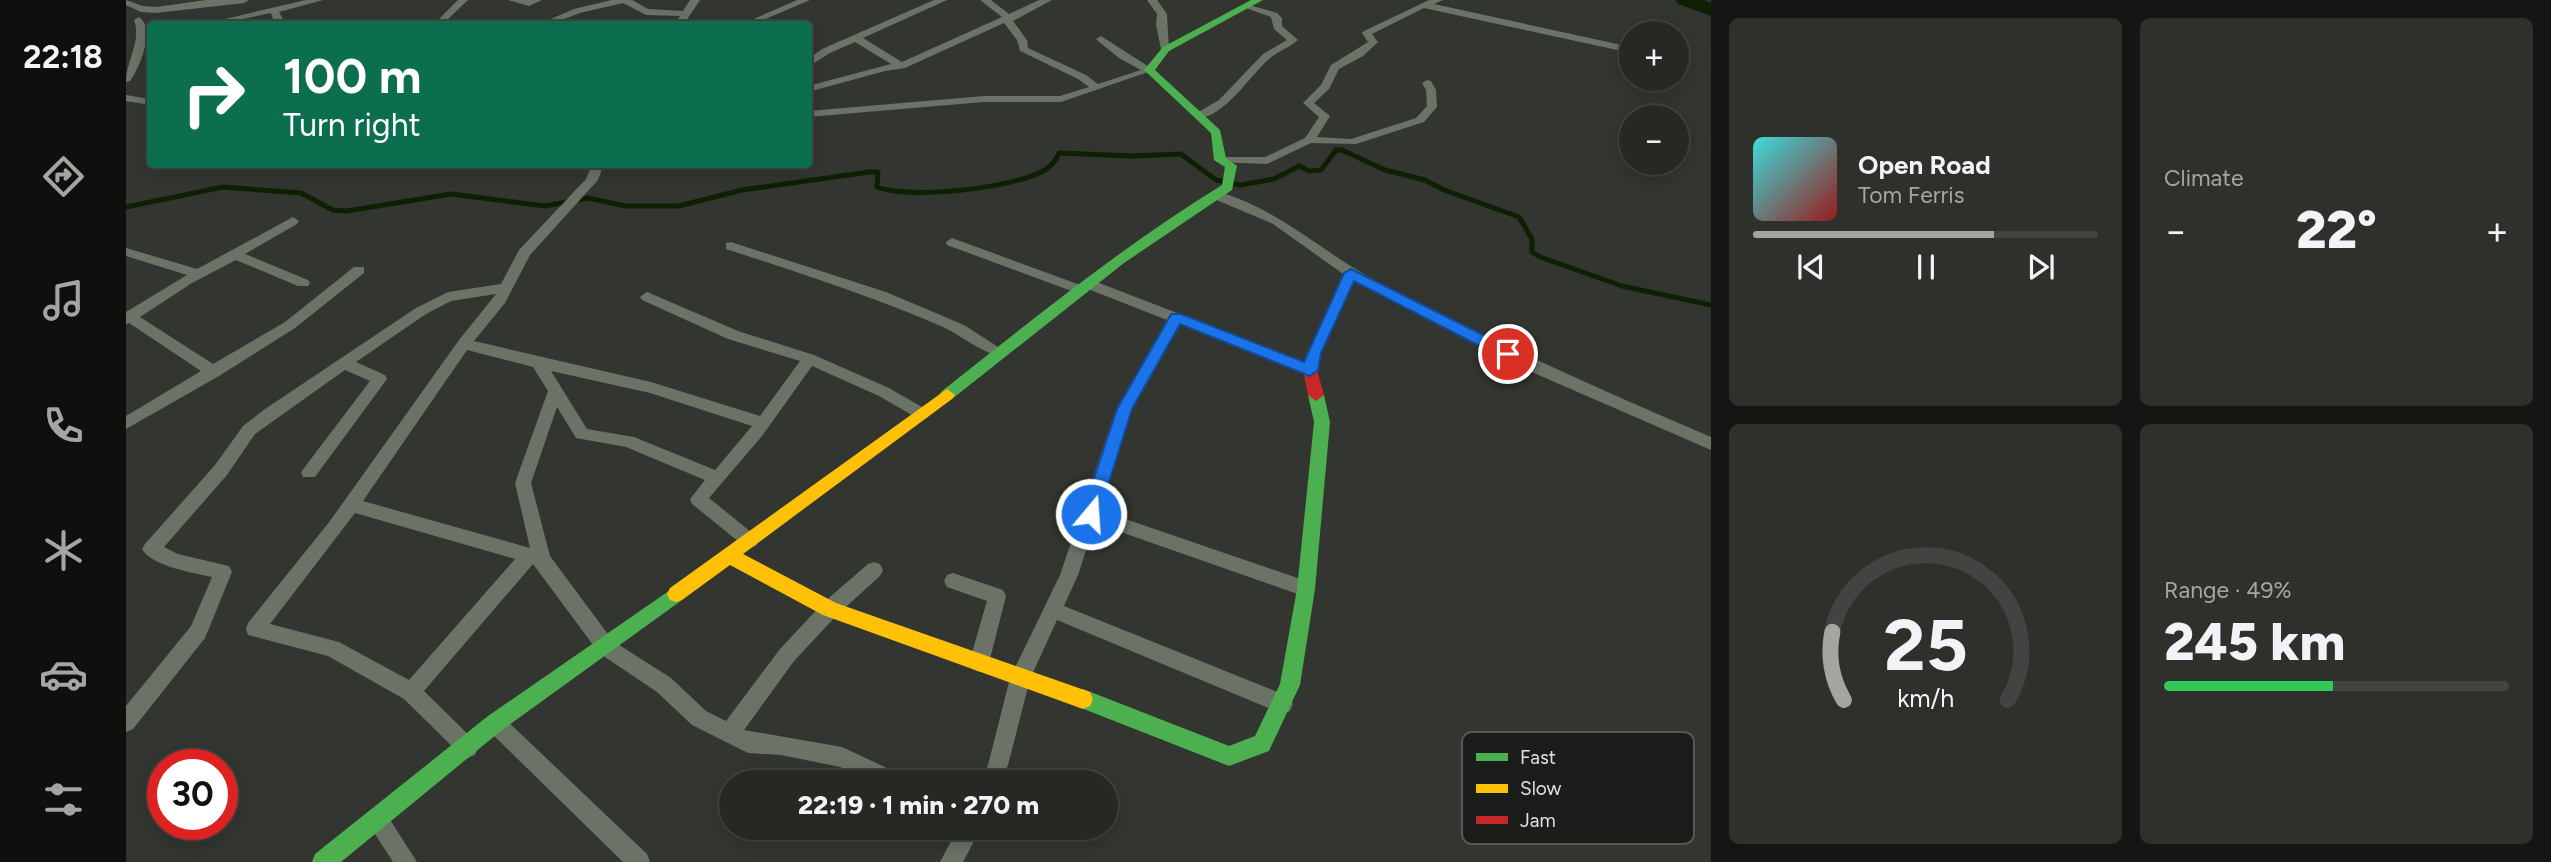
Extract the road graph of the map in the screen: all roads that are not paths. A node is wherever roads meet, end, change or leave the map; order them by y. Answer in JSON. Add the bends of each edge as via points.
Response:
{"nodes":[{"id":1,"x":244,"y":0,"type":"edge"},
{"id":2,"x":318,"y":0,"type":"edge"},
{"id":3,"x":463,"y":0,"type":"edge"},
{"id":4,"x":513,"y":0,"type":"edge"},
{"id":5,"x":537,"y":0,"type":"edge"},
{"id":6,"x":624,"y":0,"type":"edge"},
{"id":7,"x":695,"y":0,"type":"edge"},
{"id":8,"x":805,"y":0,"type":"edge"},
{"id":9,"x":985,"y":0,"type":"edge"},
{"id":10,"x":1046,"y":0,"type":"edge"},
{"id":11,"x":1152,"y":0,"type":"edge"},
{"id":12,"x":1409,"y":0,"type":"edge"},
{"id":13,"x":1438,"y":0,"type":"edge"},
{"id":14,"x":223,"y":1,"type":"edge"},
{"id":15,"x":934,"y":1,"type":"edge"},
{"id":16,"x":126,"y":2,"type":"edge"},
{"id":17,"x":606,"y":2,"type":"edge"},
{"id":18,"x":1253,"y":3,"type":"edge"},
{"id":19,"x":1422,"y":5,"type":"junction"},
{"id":20,"x":147,"y":9,"type":"junction"},
{"id":21,"x":686,"y":15,"type":"junction"},
{"id":22,"x":279,"y":18,"type":"edge"},
{"id":23,"x":1008,"y":20,"type":"junction"},
{"id":24,"x":244,"y":21,"type":"edge"},
{"id":25,"x":441,"y":21,"type":"edge"},
{"id":26,"x":552,"y":21,"type":"edge"},
{"id":27,"x":681,"y":21,"type":"edge"},
{"id":28,"x":754,"y":21,"type":"edge"},
{"id":29,"x":145,"y":37,"type":"edge"},
{"id":30,"x":855,"y":38,"type":"junction"},
{"id":31,"x":1101,"y":39,"type":"dead end"},
{"id":32,"x":1619,"y":48,"type":"edge"},
{"id":33,"x":1166,"y":49,"type":"junction"},
{"id":34,"x":147,"y":52,"type":"edge"},
{"id":35,"x":138,"y":54,"type":"junction"},
{"id":36,"x":812,"y":61,"type":"edge"},
{"id":37,"x":901,"y":66,"type":"junction"},
{"id":38,"x":1149,"y":70,"type":"junction"},
{"id":39,"x":126,"y":79,"type":"edge"},
{"id":40,"x":1427,"y":83,"type":"dead end"},
{"id":41,"x":812,"y":88,"type":"edge"},
{"id":42,"x":1097,"y":88,"type":"junction"},
{"id":43,"x":126,"y":98,"type":"edge"},
{"id":44,"x":147,"y":102,"type":"edge"},
{"id":45,"x":812,"y":114,"type":"edge"},
{"id":46,"x":1199,"y":116,"type":"junction"},
{"id":47,"x":1309,"y":140,"type":"junction"},
{"id":48,"x":1220,"y":160,"type":"junction"},
{"id":49,"x":596,"y":168,"type":"edge"},
{"id":50,"x":1225,"y":186,"type":"junction"},
{"id":51,"x":293,"y":221,"type":"dead end"},
{"id":52,"x":952,"y":242,"type":"dead end"},
{"id":53,"x":731,"y":246,"type":"dead end"},
{"id":54,"x":126,"y":252,"type":"edge"},
{"id":55,"x":235,"y":256,"type":"junction"},
{"id":56,"x":359,"y":270,"type":"dead end"},
{"id":57,"x":1351,"y":273,"type":"junction"},
{"id":58,"x":199,"y":274,"type":"junction"},
{"id":59,"x":303,"y":284,"type":"dead end"},
{"id":60,"x":1086,"y":287,"type":"junction"},
{"id":61,"x":506,"y":288,"type":"junction"},
{"id":62,"x":647,"y":298,"type":"dead end"},
{"id":63,"x":1176,"y":317,"type":"junction"},
{"id":64,"x":128,"y":318,"type":"edge"},
{"id":65,"x":464,"y":344,"type":"junction"},
{"id":66,"x":999,"y":352,"type":"junction"},
{"id":67,"x":809,"y":359,"type":"junction"},
{"id":68,"x":538,"y":363,"type":"junction"},
{"id":69,"x":346,"y":364,"type":"junction"},
{"id":70,"x":1310,"y":370,"type":"junction"},
{"id":71,"x":214,"y":372,"type":"junction"},
{"id":72,"x":555,"y":392,"type":"junction"},
{"id":73,"x":922,"y":414,"type":"junction"},
{"id":74,"x":126,"y":423,"type":"edge"},
{"id":75,"x":762,"y":423,"type":"junction"},
{"id":76,"x":1711,"y":444,"type":"edge"},
{"id":77,"x":309,"y":472,"type":"dead end"},
{"id":78,"x":718,"y":478,"type":"junction"},
{"id":79,"x":351,"y":505,"type":"junction"},
{"id":80,"x":1091,"y":514,"type":"junction"},
{"id":81,"x":750,"y":541,"type":"junction"},
{"id":82,"x":730,"y":556,"type":"junction"},
{"id":83,"x":536,"y":557,"type":"junction"},
{"id":84,"x":874,"y":570,"type":"dead end"},
{"id":85,"x":953,"y":580,"type":"dead end"},
{"id":86,"x":1306,"y":589,"type":"junction"},
{"id":87,"x":830,"y":609,"type":"junction"},
{"id":88,"x":1053,"y":610,"type":"junction"},
{"id":89,"x":606,"y":647,"type":"junction"},
{"id":90,"x":979,"y":663,"type":"junction"},
{"id":91,"x":1020,"y":678,"type":"junction"},
{"id":92,"x":411,"y":692,"type":"junction"},
{"id":93,"x":1283,"y":704,"type":"junction"},
{"id":94,"x":126,"y":722,"type":"edge"},
{"id":95,"x":495,"y":723,"type":"junction"},
{"id":96,"x":729,"y":734,"type":"junction"},
{"id":97,"x":468,"y":748,"type":"junction"},
{"id":98,"x":870,"y":770,"type":"edge"},
{"id":99,"x":996,"y":770,"type":"edge"},
{"id":100,"x":377,"y":820,"type":"junction"},
{"id":101,"x":963,"y":840,"type":"edge"},
{"id":102,"x":323,"y":862,"type":"edge"},
{"id":103,"x":406,"y":862,"type":"edge"},
{"id":104,"x":639,"y":862,"type":"edge"},
{"id":105,"x":951,"y":862,"type":"edge"}],
"edges":[{"from":1,"to":14,"type":"street"},
{"from":2,"to":22,"type":"street"},
{"from":3,"to":25,"type":"street"},
{"from":4,"to":5,"type":"street"},
{"from":6,"to":17,"type":"street"},
{"from":6,"to":21,"type":"street","via":[[646,12]]},
{"from":7,"to":21,"type":"street"},
{"from":8,"to":28,"type":"street"},
{"from":9,"to":23,"type":"street"},
{"from":10,"to":23,"type":"street"},
{"from":11,"to":33,"type":"street","via":[[1162,14]]},
{"from":12,"to":19,"type":"street"},
{"from":13,"to":19,"type":"street"},
{"from":14,"to":20,"type":"street","via":[[178,13]]},
{"from":15,"to":30,"type":"street"},
{"from":16,"to":20,"type":"street"},
{"from":17,"to":26,"type":"street"},
{"from":18,"to":33,"type":"street"},
{"from":18,"to":46,"type":"street","via":[[1274,15],[1277,27],[1293,40],[1267,56],[1223,102]]},
{"from":19,"to":32,"type":"street"},
{"from":19,"to":47,"type":"street","via":[[1367,33],[1373,43],[1366,51],[1335,67],[1325,87],[1308,103],[1325,116]]},
{"from":20,"to":29,"type":"street","via":[[134,22]]},
{"from":21,"to":27,"type":"street"},
{"from":22,"to":24,"type":"street"},
{"from":23,"to":37,"type":"street"},
{"from":23,"to":42,"type":"street","via":[[1023,49]]},
{"from":29,"to":35,"type":"street"},
{"from":30,"to":36,"type":"street"},
{"from":30,"to":37,"type":"street"},
{"from":31,"to":38,"type":"street"},
{"from":33,"to":38,"type":"street"},
{"from":34,"to":35,"type":"street"},
{"from":35,"to":39,"type":"street"},
{"from":37,"to":41,"type":"street"},
{"from":38,"to":42,"type":"street"},
{"from":38,"to":46,"type":"street"},
{"from":40,"to":47,"type":"street","via":[[1432,107],[1420,120],[1352,142]]},
{"from":42,"to":45,"type":"street","via":[[1061,99],[984,99]]},
{"from":43,"to":44,"type":"street"},
{"from":46,"to":48,"type":"street","via":[[1216,132]]},
{"from":47,"to":48,"type":"street","via":[[1267,161]]},
{"from":48,"to":50,"type":"street","via":[[1231,166]]},
{"from":49,"to":61,"type":"street","via":[[592,180],[524,253]]},
{"from":50,"to":57,"type":"street"},
{"from":50,"to":60,"type":"street"},
{"from":51,"to":55,"type":"street"},
{"from":52,"to":60,"type":"street"},
{"from":53,"to":66,"type":"street","via":[[881,295],[959,328]]},
{"from":54,"to":58,"type":"street"},
{"from":55,"to":58,"type":"street"},
{"from":55,"to":59,"type":"street"},
{"from":56,"to":71,"type":"street","via":[[290,325]]},
{"from":57,"to":70,"type":"street"},
{"from":57,"to":76,"type":"street","via":[[1532,366]]},
{"from":58,"to":64,"type":"street"},
{"from":60,"to":63,"type":"street"},
{"from":60,"to":66,"type":"street"},
{"from":61,"to":65,"type":"street"},
{"from":61,"to":69,"type":"street","via":[[448,297]]},
{"from":62,"to":67,"type":"street","via":[[733,335]]},
{"from":63,"to":70,"type":"street"},
{"from":63,"to":80,"type":"street","via":[[1124,409]]},
{"from":64,"to":71,"type":"street"},
{"from":65,"to":68,"type":"street"},
{"from":65,"to":79,"type":"street"},
{"from":66,"to":73,"type":"street"},
{"from":67,"to":73,"type":"street"},
{"from":67,"to":75,"type":"street"},
{"from":68,"to":72,"type":"street"},
{"from":68,"to":75,"type":"street","via":[[651,388]]},
{"from":69,"to":77,"type":"street","via":[[380,379]]},
{"from":69,"to":94,"type":"street","via":[[249,430],[221,471],[151,549],[176,561],[223,572],[198,632]]},
{"from":70,"to":86,"type":"street","via":[[1322,422]]},
{"from":71,"to":74,"type":"street"},
{"from":72,"to":78,"type":"street","via":[[582,434],[628,441]]},
{"from":72,"to":83,"type":"street","via":[[523,484]]},
{"from":73,"to":81,"type":"street"},
{"from":75,"to":78,"type":"street"},
{"from":78,"to":81,"type":"street","via":[[698,499]]},
{"from":79,"to":83,"type":"street"},
{"from":79,"to":92,"type":"street","via":[[255,629],[331,648]]},
{"from":80,"to":86,"type":"street"},
{"from":80,"to":88,"type":"street"},
{"from":81,"to":82,"type":"street"},
{"from":82,"to":87,"type":"street"},
{"from":82,"to":89,"type":"street"},
{"from":83,"to":89,"type":"street"},
{"from":83,"to":92,"type":"street"},
{"from":84,"to":87,"type":"street"},
{"from":85,"to":90,"type":"street","via":[[997,596]]},
{"from":86,"to":93,"type":"street"},
{"from":87,"to":90,"type":"street"},
{"from":87,"to":96,"type":"street","via":[[788,655]]},
{"from":88,"to":91,"type":"street"},
{"from":88,"to":93,"type":"street"},
{"from":89,"to":95,"type":"street"},
{"from":89,"to":96,"type":"street","via":[[664,685],[699,718]]},
{"from":90,"to":91,"type":"street"},
{"from":91,"to":93,"type":"street","via":[[1229,756],[1262,744]]},
{"from":91,"to":99,"type":"street"},
{"from":92,"to":97,"type":"street"},
{"from":95,"to":97,"type":"street"},
{"from":95,"to":104,"type":"street"},
{"from":96,"to":98,"type":"street","via":[[748,743],[842,757]]},
{"from":97,"to":100,"type":"street"},
{"from":100,"to":102,"type":"street"},
{"from":100,"to":103,"type":"street"},
{"from":101,"to":105,"type":"street"}]}
